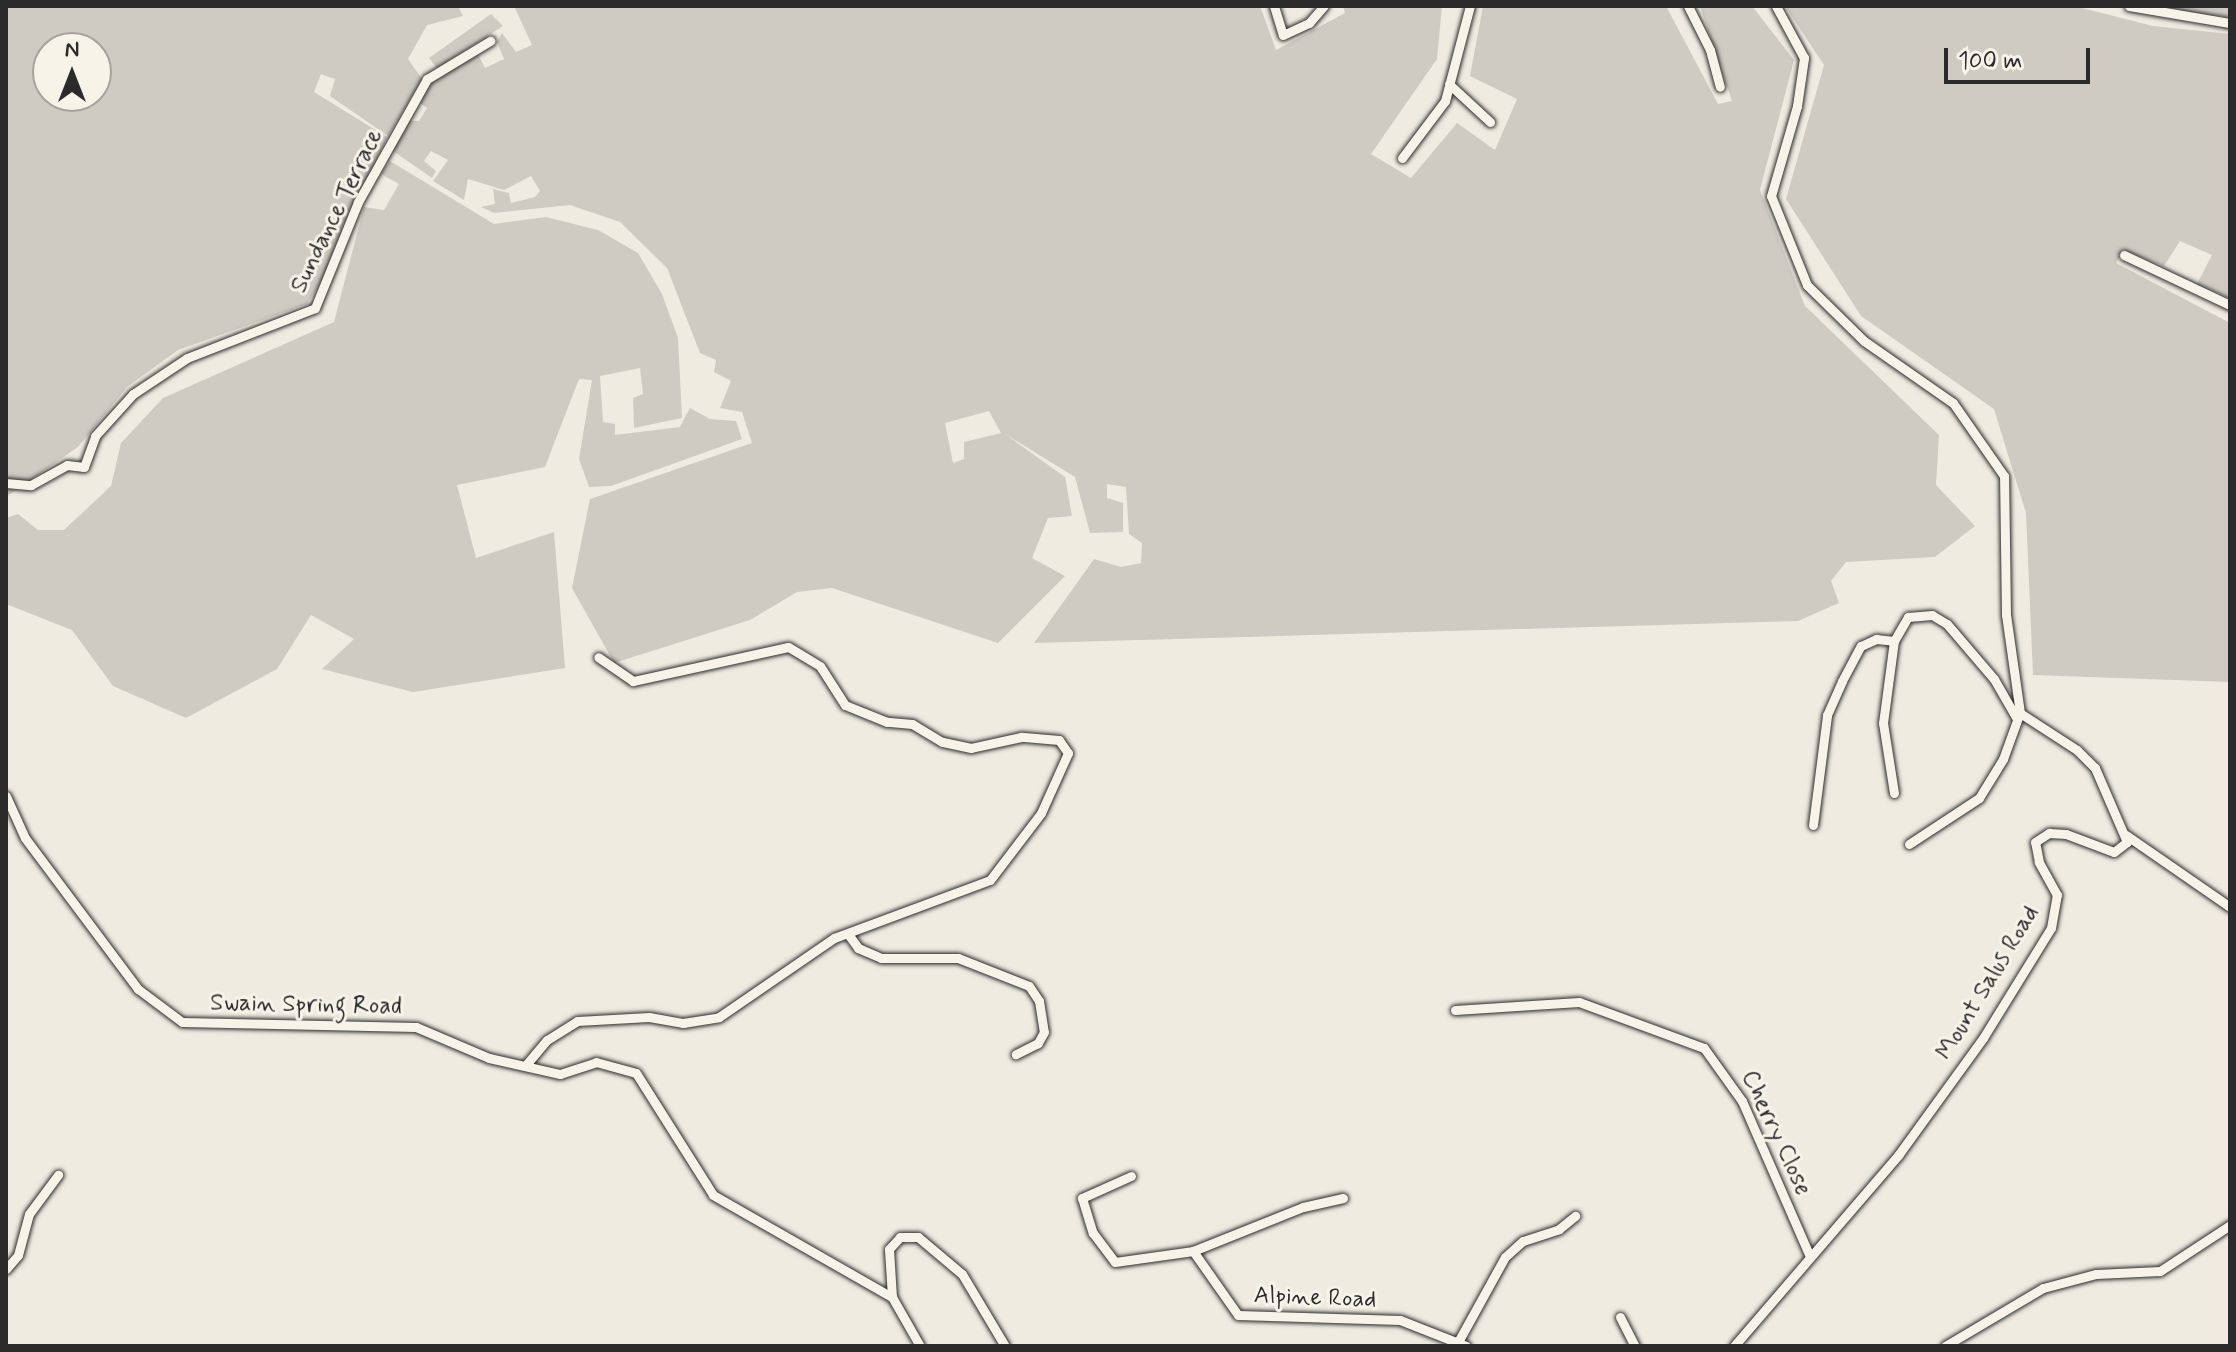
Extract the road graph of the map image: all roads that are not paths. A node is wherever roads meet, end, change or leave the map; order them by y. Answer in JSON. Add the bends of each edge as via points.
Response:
{"nodes":[{"id":1,"x":1274,"y":6,"type":"edge"},
{"id":2,"x":1324,"y":6,"type":"edge"},
{"id":3,"x":1470,"y":6,"type":"edge"},
{"id":4,"x":1688,"y":6,"type":"edge"},
{"id":5,"x":1776,"y":6,"type":"edge"},
{"id":6,"x":2129,"y":6,"type":"edge"},
{"id":7,"x":2230,"y":23,"type":"edge"},
{"id":8,"x":490,"y":41,"type":"dead end"},
{"id":9,"x":1449,"y":84,"type":"junction"},
{"id":10,"x":1720,"y":87,"type":"dead end"},
{"id":11,"x":1490,"y":122,"type":"dead end"},
{"id":12,"x":1402,"y":158,"type":"dead end"},
{"id":13,"x":2124,"y":255,"type":"dead end"},
{"id":14,"x":2230,"y":305,"type":"edge"},
{"id":15,"x":6,"y":483,"type":"edge"},
{"id":16,"x":1894,"y":641,"type":"junction"},
{"id":17,"x":598,"y":657,"type":"dead end"},
{"id":18,"x":2019,"y":716,"type":"junction"},
{"id":19,"x":1894,"y":793,"type":"dead end"},
{"id":20,"x":6,"y":796,"type":"edge"},
{"id":21,"x":1813,"y":825,"type":"dead end"},
{"id":22,"x":2126,"y":835,"type":"junction"},
{"id":23,"x":1909,"y":844,"type":"dead end"},
{"id":24,"x":2230,"y":907,"type":"edge"},
{"id":25,"x":848,"y":934,"type":"junction"},
{"id":26,"x":1455,"y":1010,"type":"dead end"},
{"id":27,"x":1016,"y":1054,"type":"dead end"},
{"id":28,"x":525,"y":1066,"type":"junction"},
{"id":29,"x":58,"y":1175,"type":"dead end"},
{"id":30,"x":1131,"y":1176,"type":"dead end"},
{"id":31,"x":1343,"y":1198,"type":"dead end"},
{"id":32,"x":1575,"y":1216,"type":"dead end"},
{"id":33,"x":2230,"y":1225,"type":"edge"},
{"id":34,"x":1193,"y":1251,"type":"junction"},
{"id":35,"x":1810,"y":1257,"type":"junction"},
{"id":36,"x":6,"y":1269,"type":"edge"},
{"id":37,"x":892,"y":1297,"type":"junction"},
{"id":38,"x":1620,"y":1317,"type":"dead end"},
{"id":39,"x":1462,"y":1344,"type":"edge"},
{"id":40,"x":920,"y":1346,"type":"edge"},
{"id":41,"x":1005,"y":1346,"type":"edge"},
{"id":42,"x":1635,"y":1346,"type":"edge"},
{"id":43,"x":1734,"y":1346,"type":"edge"},
{"id":44,"x":1945,"y":1346,"type":"edge"}],
"edges":[{"from":1,"to":2,"type":"street","via":[[1283,35],[1309,23]]},
{"from":3,"to":9,"type":"street"},
{"from":4,"to":10,"type":"street","via":[[1710,50]]},
{"from":5,"to":18,"type":"street","via":[[1804,58],[1797,106],[1771,196],[1807,285],[1864,341],[1953,403],[2004,476],[2006,615]]},
{"from":6,"to":7,"type":"street"},
{"from":8,"to":15,"type":"street","name":"Sundance Terrace","via":[[427,79],[358,202],[315,308],[187,358],[133,394],[95,436],[84,467],[67,465],[31,485]]},
{"from":9,"to":11,"type":"street"},
{"from":9,"to":12,"type":"street","via":[[1445,101]]},
{"from":13,"to":14,"type":"street"},
{"from":16,"to":18,"type":"street","via":[[1908,617],[1918,613],[1947,624]]},
{"from":16,"to":19,"type":"street","via":[[1883,723]]},
{"from":16,"to":21,"type":"street","via":[[1876,639],[1861,646],[1827,715]]},
{"from":17,"to":25,"type":"street","via":[[633,681],[788,647],[820,666],[845,705],[887,722],[912,724],[942,742],[971,748],[1021,737],[1059,740],[1068,753],[1041,813],[990,880]]},
{"from":18,"to":22,"type":"street","via":[[2077,750],[2095,768]]},
{"from":18,"to":23,"type":"street","via":[[2003,759],[1979,798]]},
{"from":20,"to":28,"type":"street","name":"Swain Spring Road","via":[[25,838],[138,989],[182,1022],[416,1027],[489,1058]]},
{"from":22,"to":24,"type":"street"},
{"from":22,"to":35,"type":"street","name":"Mount Salus Road","via":[[2125,847],[2114,852],[2066,834],[2049,833],[2035,842],[2057,895],[2051,928],[1983,1038],[1899,1154]]},
{"from":25,"to":27,"type":"street","via":[[858,948],[881,958],[958,958],[1029,986],[1039,1001],[1044,1032],[1038,1043]]},
{"from":25,"to":28,"type":"street","via":[[719,1017],[702,1022],[649,1017],[577,1021],[547,1040]]},
{"from":26,"to":35,"type":"street","name":"Cherry Close","via":[[1579,1002],[1704,1048],[1742,1101]]},
{"from":28,"to":37,"type":"street","name":"Swain Spring Road","via":[[560,1074],[596,1062],[636,1073],[713,1195]]},
{"from":29,"to":36,"type":"street","via":[[29,1214],[18,1255]]},
{"from":30,"to":34,"type":"street","via":[[1082,1198],[1093,1233],[1115,1262]]},
{"from":31,"to":34,"type":"street","via":[[1303,1207]]},
{"from":32,"to":39,"type":"street","via":[[1559,1229],[1523,1241],[1505,1257]]},
{"from":33,"to":44,"type":"street","via":[[2160,1271],[2096,1274],[2043,1288]]},
{"from":34,"to":39,"type":"street","name":"Alpine Road","via":[[1238,1315],[1400,1320]]},
{"from":35,"to":43,"type":"street","name":"Mount Salus Road"},
{"from":37,"to":40,"type":"street"},
{"from":37,"to":41,"type":"street","via":[[889,1249],[900,1237],[918,1237],[962,1274]]},
{"from":38,"to":42,"type":"street"}]}
